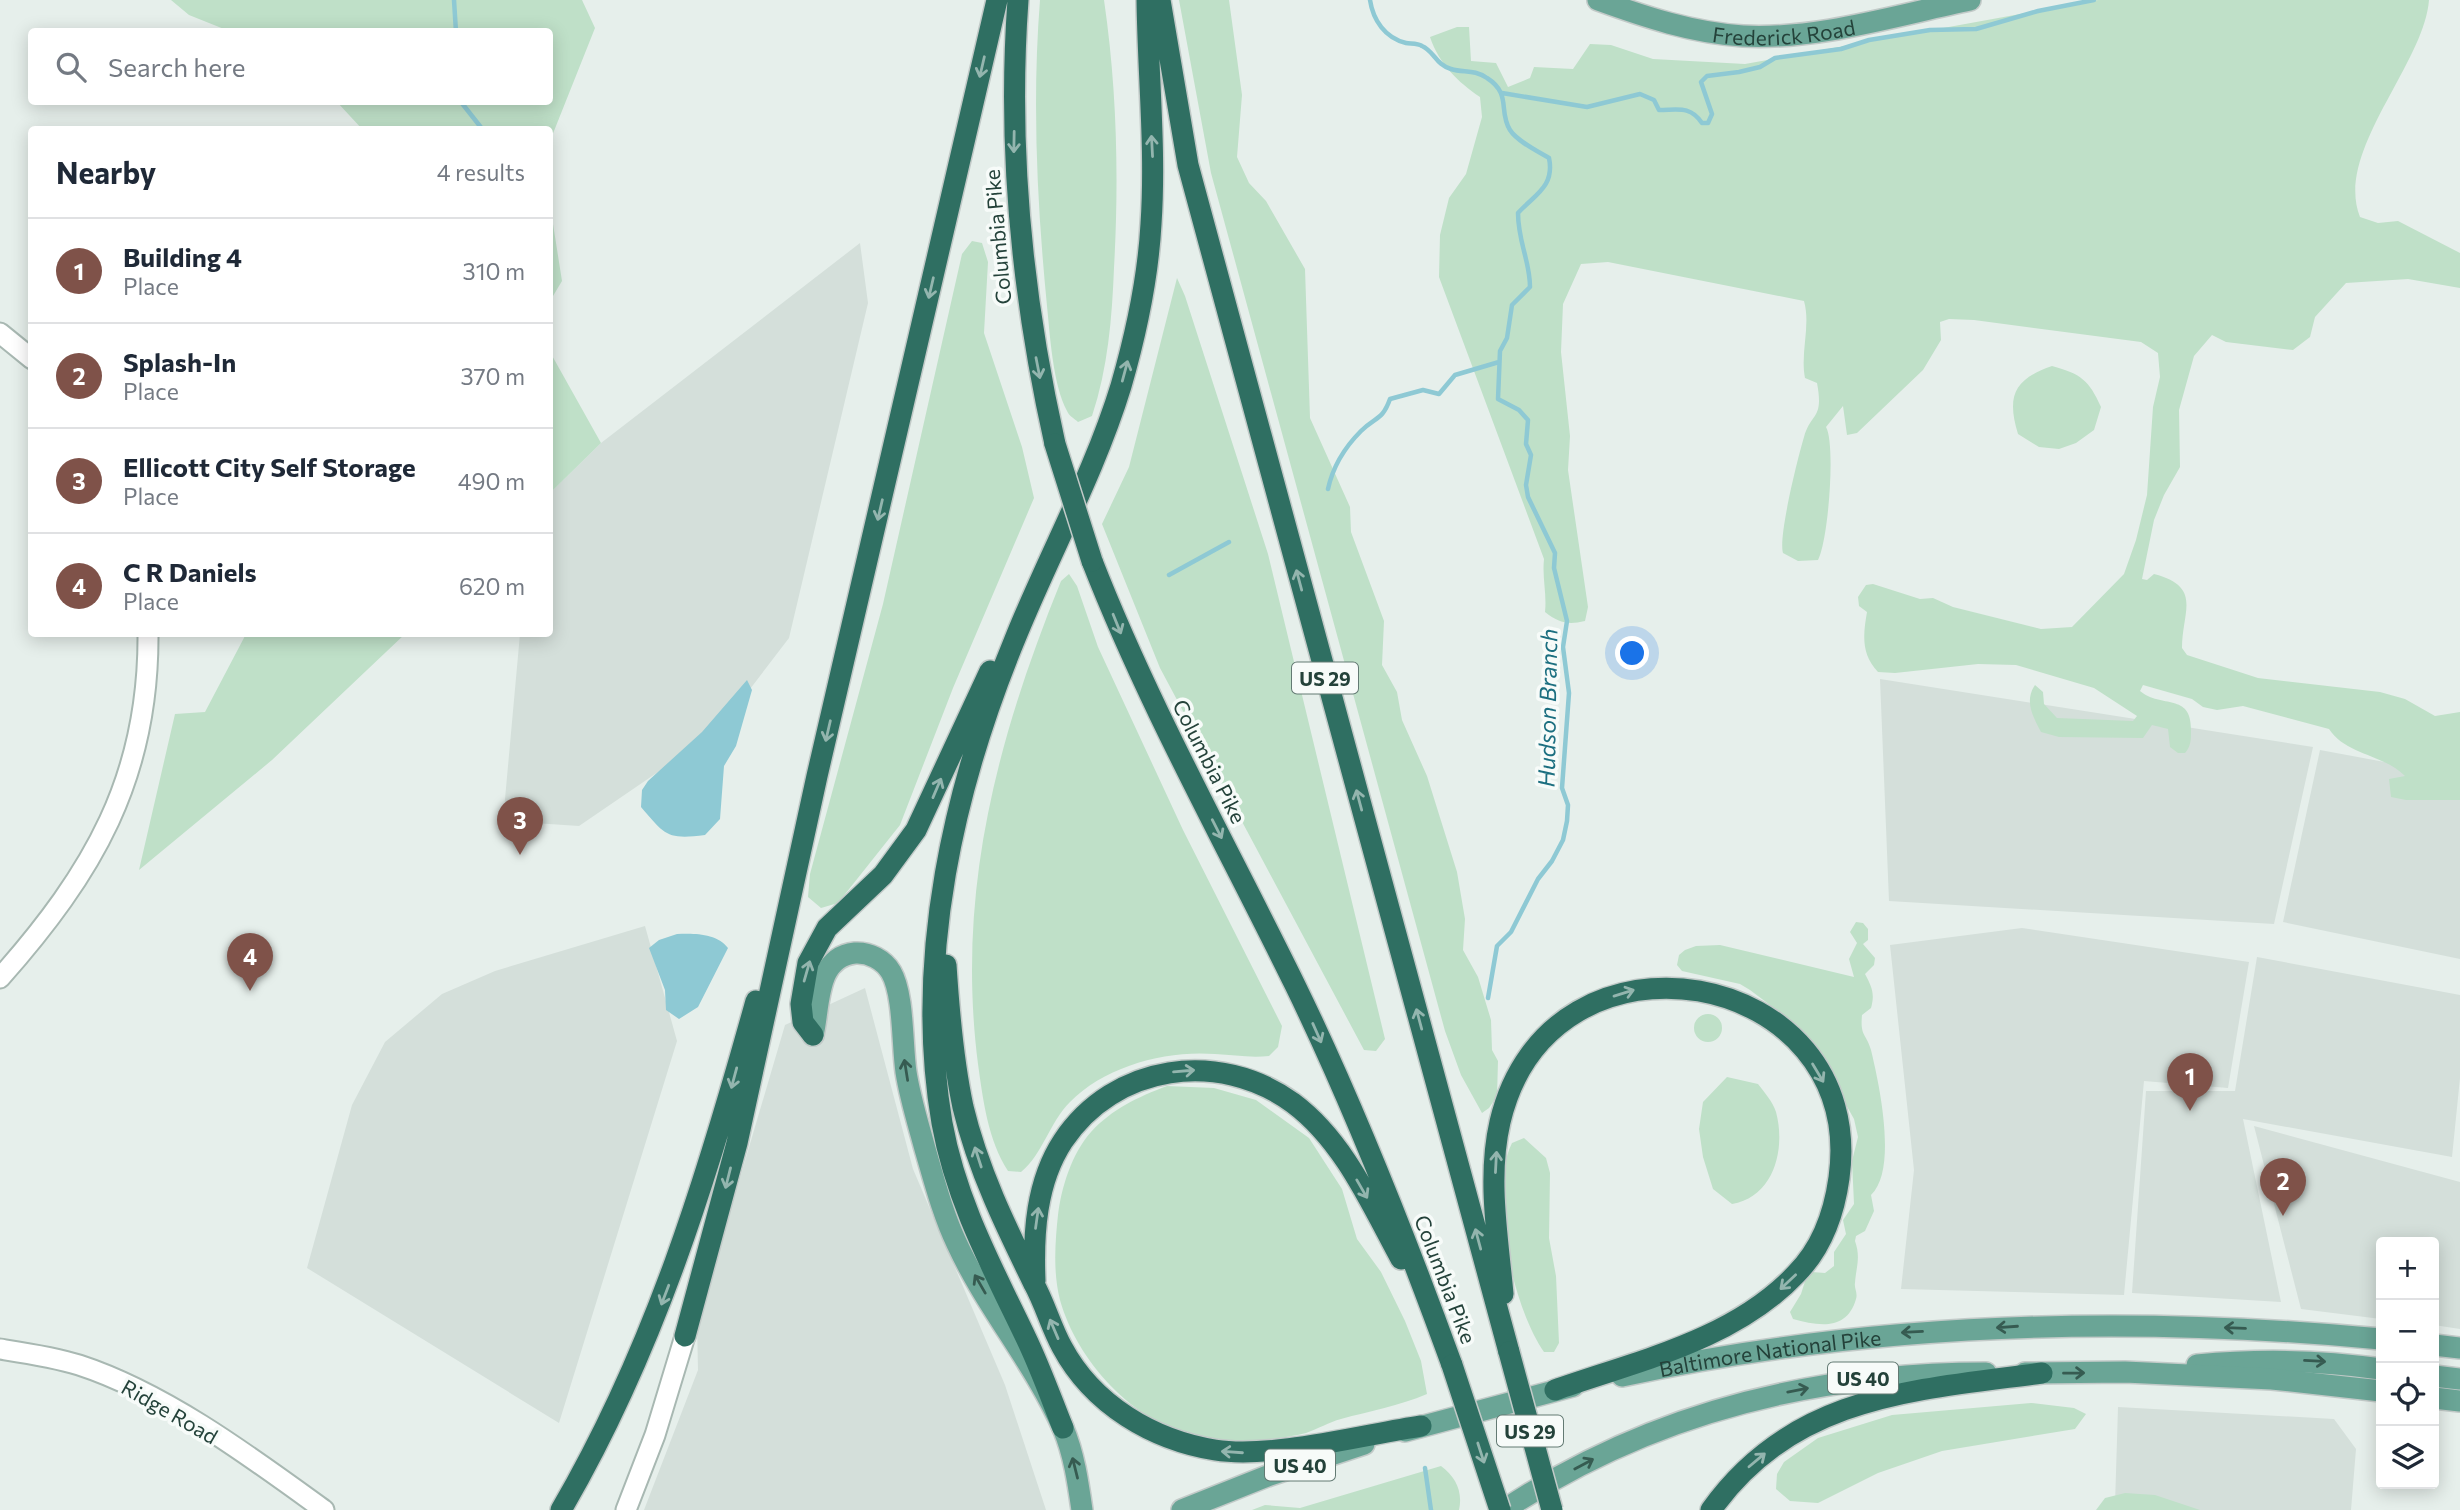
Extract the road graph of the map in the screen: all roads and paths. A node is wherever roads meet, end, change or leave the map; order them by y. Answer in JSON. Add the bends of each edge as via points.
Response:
{"nodes":[{"id":1,"x":997,"y":0,"type":"edge"},
{"id":2,"x":1018,"y":0,"type":"edge"},
{"id":3,"x":1147,"y":0,"type":"edge"},
{"id":4,"x":1160,"y":0,"type":"edge"},
{"id":5,"x":1598,"y":0,"type":"edge"},
{"id":6,"x":1970,"y":0,"type":"edge"},
{"id":7,"x":0,"y":333,"type":"edge"},
{"id":8,"x":28,"y":356,"type":"edge"},
{"id":9,"x":1058,"y":541,"type":"junction"},
{"id":10,"x":148,"y":637,"type":"edge"},
{"id":11,"x":817,"y":776,"type":"junction"},
{"id":12,"x":949,"y":860,"type":"junction"},
{"id":13,"x":0,"y":978,"type":"edge"},
{"id":14,"x":813,"y":1035,"type":"joint"},
{"id":15,"x":1036,"y":1286,"type":"junction"},
{"id":16,"x":1438,"y":1327,"type":"junction"},
{"id":17,"x":685,"y":1336,"type":"joint"},
{"id":18,"x":2376,"y":1339,"type":"edge"},
{"id":19,"x":2439,"y":1346,"type":"edge"},
{"id":20,"x":2460,"y":1348,"type":"edge"},
{"id":21,"x":0,"y":1349,"type":"edge"},
{"id":22,"x":1509,"y":1352,"type":"junction"},
{"id":23,"x":2376,"y":1368,"type":"edge"},
{"id":24,"x":2125,"y":1372,"type":"junction"},
{"id":25,"x":2042,"y":1373,"type":"junction"},
{"id":26,"x":2439,"y":1377,"type":"edge"},
{"id":27,"x":2460,"y":1379,"type":"edge"},
{"id":28,"x":1555,"y":1390,"type":"junction"},
{"id":29,"x":2376,"y":1390,"type":"edge"},
{"id":30,"x":2439,"y":1399,"type":"edge"},
{"id":31,"x":2460,"y":1401,"type":"edge"},
{"id":32,"x":1420,"y":1426,"type":"junction"},
{"id":33,"x":1063,"y":1427,"type":"junction"},
{"id":34,"x":324,"y":1510,"type":"edge"},
{"id":35,"x":561,"y":1510,"type":"edge"},
{"id":36,"x":626,"y":1510,"type":"edge"},
{"id":37,"x":1082,"y":1510,"type":"edge"},
{"id":38,"x":1182,"y":1510,"type":"edge"},
{"id":39,"x":1502,"y":1510,"type":"edge"},
{"id":40,"x":1552,"y":1510,"type":"edge"},
{"id":41,"x":1711,"y":1510,"type":"edge"}],
"edges":[{"from":1,"to":11,"type":"highway","one_way":true},
{"from":2,"to":16,"type":"highway","name":"Columbia Pike","number":"US 29","one_way":true,"bridge":true,"via":[[1014,154],[1030,323],[1055,444],[1092,561],[1130,654],[1296,987],[1353,1114]]},
{"from":9,"to":3,"type":"highway","one_way":true,"via":[[1104,436],[1121,384],[1144,280],[1152,227],[1153,167]]},
{"from":22,"to":4,"type":"highway","name":"Columbia Pike","number":"US 29","one_way":true,"via":[[1188,165]]},
{"from":5,"to":6,"type":"main road","name":"Frederick Road","via":[[1673,25],[1744,36],[1805,32]]},
{"from":7,"to":8,"type":"street"},
{"from":9,"to":12,"type":"highway","via":[[1016,636],[974,754]]},
{"from":14,"to":9,"type":"highway","one_way":true,"via":[[803,1022],[801,1004],[812,955],[827,928],[883,875],[916,830],[997,656]]},
{"from":10,"to":13,"type":"street","via":[[141,722],[107,829],[56,913]]},
{"from":11,"to":17,"type":"highway","one_way":true,"via":[[737,1143]]},
{"from":11,"to":35,"type":"highway","one_way":true,"via":[[689,1228],[639,1356]]},
{"from":15,"to":12,"type":"highway","one_way":true,"via":[[992,1197],[964,1107],[945,958]]},
{"from":12,"to":33,"type":"highway","via":[[933,971],[935,1067],[943,1123],[953,1171],[977,1239],[1028,1342]]},
{"from":33,"to":14,"type":"main road","one_way":true,"via":[[957,1244],[915,1113],[896,989],[883,962],[856,953],[830,966],[819,995]]},
{"from":15,"to":16,"type":"highway","one_way":true,"via":[[1038,1209],[1052,1164],[1077,1123],[1116,1090],[1137,1080],[1186,1069],[1215,1070],[1270,1088],[1293,1103],[1332,1141]]},
{"from":32,"to":15,"type":"highway","one_way":true,"via":[[1242,1452],[1162,1437],[1119,1412],[1080,1375],[1062,1347]]},
{"from":16,"to":39,"type":"highway","name":"Columbia Pike","number":"US 29","one_way":true,"bridge":true},
{"from":17,"to":36,"type":"street"},
{"from":18,"to":28,"type":"main road","name":"Baltimore National Pike","number":"US 40","one_way":true,"via":[[2249,1329],[2037,1325],[1876,1335],[1719,1355]]},
{"from":19,"to":20,"type":"main road"},
{"from":21,"to":34,"type":"street","name":"Ridge Road","via":[[78,1364],[126,1383]]},
{"from":22,"to":28,"type":"highway","one_way":true,"via":[[1494,1194],[1495,1156],[1500,1121],[1511,1092],[1543,1041],[1592,1005],[1653,986],[1713,992],[1741,1002],[1786,1032],[1823,1079],[1840,1133],[1837,1194],[1815,1252],[1774,1295],[1709,1335]]},
{"from":22,"to":40,"type":"highway","name":"Columbia Pike","number":"US 29","bridge":true},
{"from":24,"to":23,"type":"main road","one_way":true,"via":[[2256,1359]]},
{"from":25,"to":24,"type":"main road","name":"Baltimore National Pike","number":"US 40","one_way":true},
{"from":24,"to":29,"type":"main road","name":"Baltimore National Pike","number":"US 40"},
{"from":39,"to":25,"type":"main road","name":"Baltimore National Pike","number":"US 40","one_way":true,"via":[[1614,1447],[1742,1403],[1857,1379],[1932,1373]]},
{"from":41,"to":25,"type":"highway","one_way":true,"via":[[1737,1476],[1767,1451],[1799,1429],[1858,1402]]},
{"from":26,"to":27,"type":"main road"},
{"from":28,"to":32,"type":"main road","name":"Baltimore National Pike","number":"US 40"},
{"from":30,"to":31,"type":"main road"},
{"from":32,"to":38,"type":"main road","name":"Baltimore National Pike","number":"US 40","via":[[1269,1475]]},
{"from":37,"to":33,"type":"main road","one_way":true,"via":[[1077,1471]]}]}
